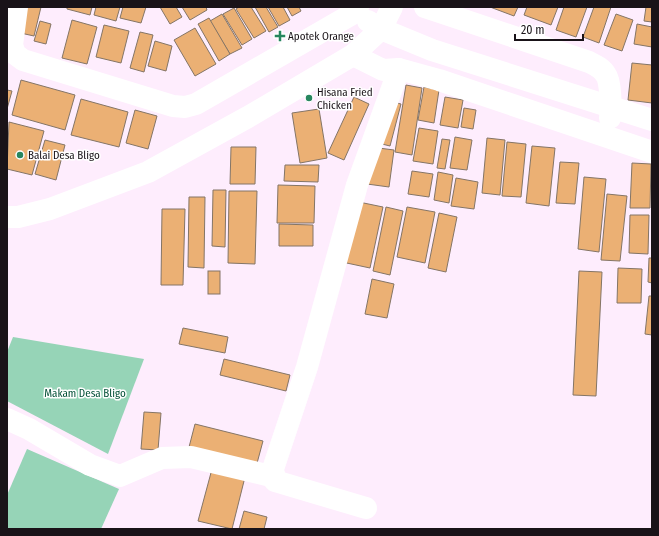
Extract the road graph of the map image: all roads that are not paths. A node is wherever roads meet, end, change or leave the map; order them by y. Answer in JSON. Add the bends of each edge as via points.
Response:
{"nodes":[{"id":1,"x":17,"y":7,"type":"edge"},
{"id":2,"x":392,"y":7,"type":"edge"},
{"id":3,"x":425,"y":7,"type":"edge"},
{"id":4,"x":356,"y":10,"type":"edge"},
{"id":5,"x":381,"y":29,"type":"junction"},
{"id":6,"x":353,"y":55,"type":"junction"},
{"id":7,"x":427,"y":63,"type":"junction"},
{"id":8,"x":385,"y":69,"type":"junction"},
{"id":9,"x":558,"y":105,"type":"junction"},
{"id":10,"x":609,"y":121,"type":"junction"},
{"id":11,"x":646,"y":133,"type":"edge"},
{"id":12,"x":7,"y":217,"type":"edge"},
{"id":13,"x":7,"y":419,"type":"edge"},
{"id":14,"x":275,"y":477,"type":"junction"},
{"id":15,"x":366,"y":508,"type":"dead end"}],
"edges":[{"from":1,"to":4,"type":"street","via":[[12,45],[15,54],[24,60],[173,106],[185,107],[196,104]]},
{"from":2,"to":5,"type":"street"},
{"from":3,"to":10,"type":"street","via":[[600,67],[608,76]]},
{"from":4,"to":5,"type":"street"},
{"from":5,"to":6,"type":"street"},
{"from":5,"to":7,"type":"street"},
{"from":6,"to":8,"type":"street"},
{"from":6,"to":12,"type":"street","via":[[148,172],[50,209],[18,217]]},
{"from":7,"to":8,"type":"street"},
{"from":7,"to":9,"type":"street"},
{"from":7,"to":9,"type":"street","via":[[440,80]]},
{"from":8,"to":14,"type":"street","via":[[357,185],[307,367],[273,469]]},
{"from":9,"to":10,"type":"street"},
{"from":9,"to":10,"type":"street"},
{"from":10,"to":11,"type":"street"},
{"from":10,"to":11,"type":"street"},
{"from":13,"to":14,"type":"street","via":[[90,465],[120,476],[162,458],[191,456]]},
{"from":14,"to":15,"type":"street","via":[[275,481]]}]}
